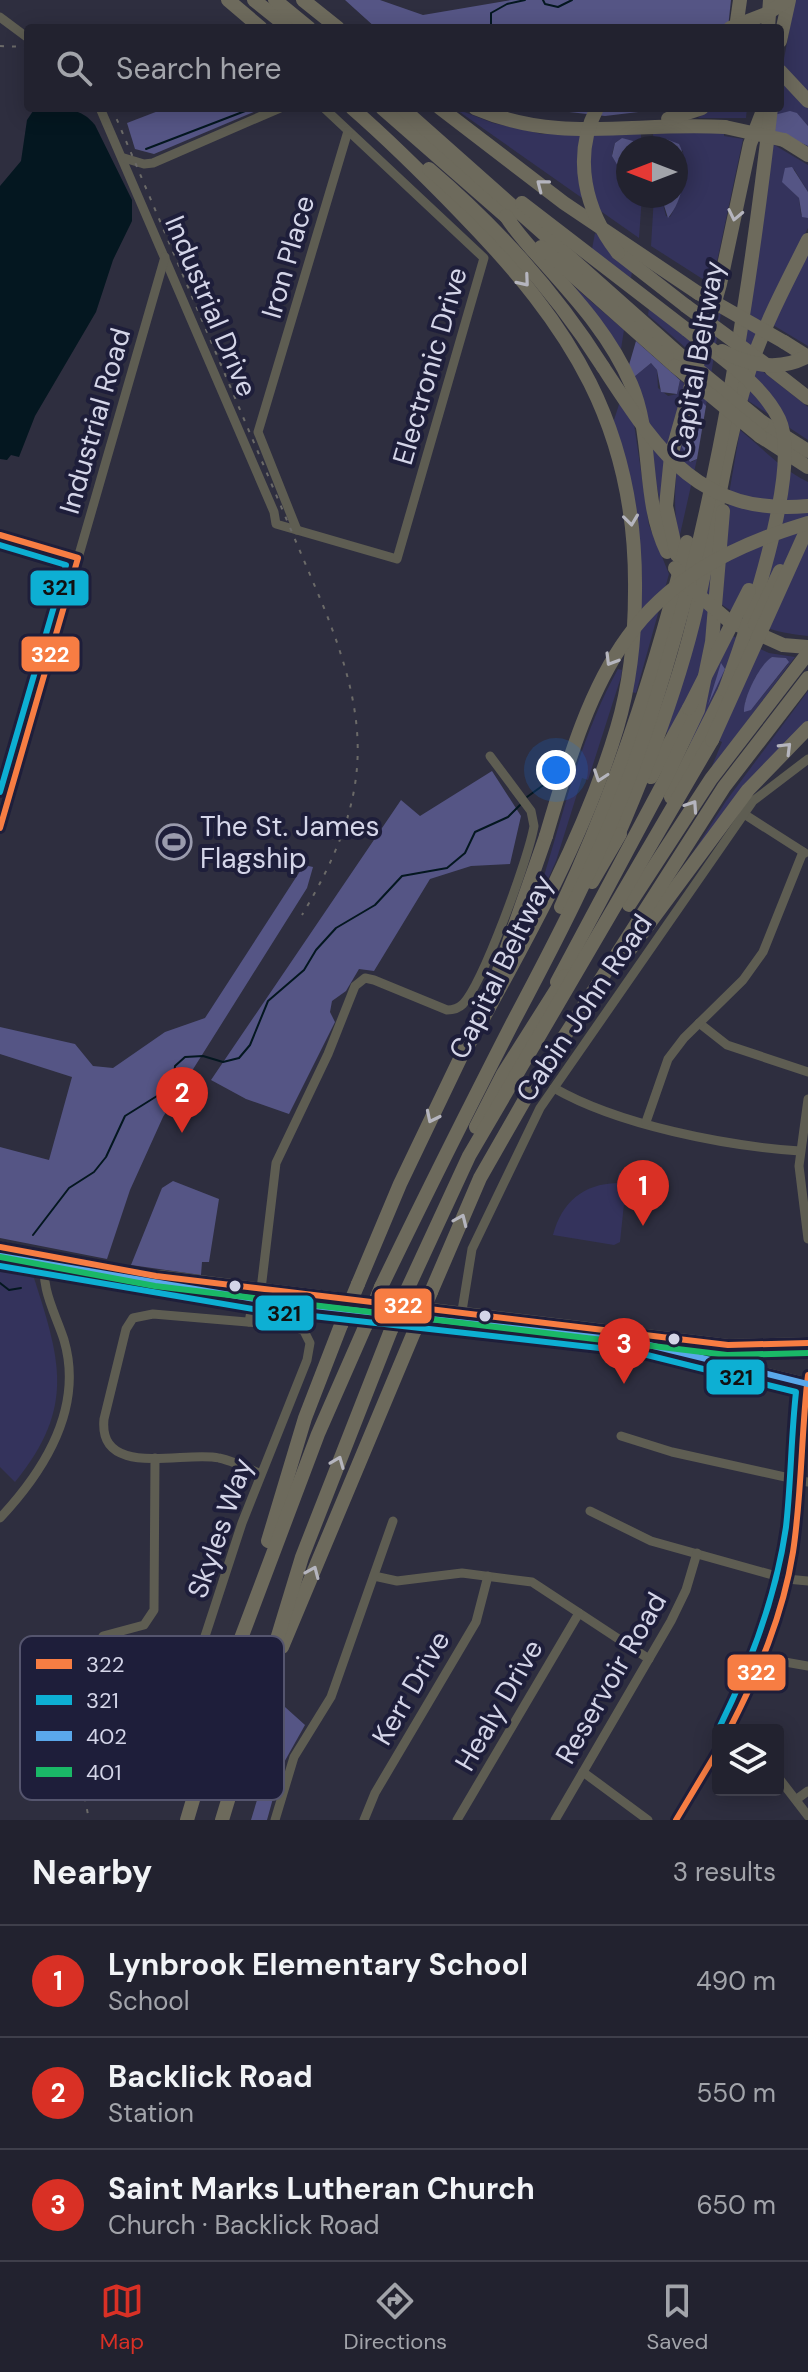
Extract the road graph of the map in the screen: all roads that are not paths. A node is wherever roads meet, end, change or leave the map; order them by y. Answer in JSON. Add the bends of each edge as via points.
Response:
{"nodes":[{"id":1,"x":228,"y":0,"type":"edge"},
{"id":2,"x":254,"y":0,"type":"edge"},
{"id":3,"x":275,"y":0,"type":"edge"},
{"id":4,"x":303,"y":0,"type":"edge"},
{"id":5,"x":740,"y":0,"type":"edge"},
{"id":6,"x":770,"y":0,"type":"edge"},
{"id":7,"x":788,"y":0,"type":"edge"},
{"id":8,"x":323,"y":16,"type":"junction"},
{"id":9,"x":0,"y":17,"type":"edge"},
{"id":10,"x":256,"y":24,"type":"edge"},
{"id":11,"x":284,"y":24,"type":"edge"},
{"id":12,"x":304,"y":24,"type":"edge"},
{"id":13,"x":333,"y":24,"type":"edge"},
{"id":14,"x":340,"y":24,"type":"edge"},
{"id":15,"x":737,"y":24,"type":"edge"},
{"id":16,"x":740,"y":24,"type":"edge"},
{"id":17,"x":768,"y":24,"type":"edge"},
{"id":18,"x":783,"y":24,"type":"edge"},
{"id":19,"x":24,"y":35,"type":"edge"},
{"id":20,"x":784,"y":75,"type":"edge"},
{"id":21,"x":808,"y":101,"type":"edge"},
{"id":22,"x":102,"y":112,"type":"edge"},
{"id":23,"x":271,"y":112,"type":"edge"},
{"id":24,"x":328,"y":112,"type":"edge"},
{"id":25,"x":357,"y":112,"type":"edge"},
{"id":26,"x":387,"y":112,"type":"edge"},
{"id":27,"x":407,"y":112,"type":"edge"},
{"id":28,"x":445,"y":112,"type":"edge"},
{"id":29,"x":487,"y":112,"type":"edge"},
{"id":30,"x":498,"y":112,"type":"edge"},
{"id":31,"x":596,"y":112,"type":"edge"},
{"id":32,"x":693,"y":112,"type":"edge"},
{"id":33,"x":764,"y":112,"type":"edge"},
{"id":34,"x":765,"y":112,"type":"edge"},
{"id":35,"x":765,"y":112,"type":"edge"},
{"id":36,"x":672,"y":122,"type":"junction"},
{"id":37,"x":372,"y":125,"type":"junction"},
{"id":38,"x":623,"y":126,"type":"junction"},
{"id":39,"x":348,"y":131,"type":"junction"},
{"id":40,"x":442,"y":143,"type":"junction"},
{"id":41,"x":808,"y":155,"type":"edge"},
{"id":42,"x":124,"y":158,"type":"junction"},
{"id":43,"x":506,"y":216,"type":"junction"},
{"id":44,"x":808,"y":240,"type":"edge"},
{"id":45,"x":165,"y":257,"type":"junction"},
{"id":46,"x":177,"y":283,"type":"junction"},
{"id":47,"x":157,"y":287,"type":"junction"},
{"id":48,"x":615,"y":305,"type":"junction"},
{"id":49,"x":687,"y":330,"type":"junction"},
{"id":50,"x":808,"y":356,"type":"edge"},
{"id":51,"x":808,"y":398,"type":"edge"},
{"id":52,"x":761,"y":429,"type":"junction"},
{"id":53,"x":808,"y":451,"type":"edge"},
{"id":54,"x":728,"y":459,"type":"junction"},
{"id":55,"x":808,"y":467,"type":"edge"},
{"id":56,"x":808,"y":505,"type":"edge"},
{"id":57,"x":808,"y":525,"type":"edge"},
{"id":58,"x":298,"y":530,"type":"junction"},
{"id":59,"x":0,"y":535,"type":"edge"},
{"id":60,"x":770,"y":538,"type":"junction"},
{"id":61,"x":78,"y":558,"type":"junction"},
{"id":62,"x":676,"y":561,"type":"junction"},
{"id":63,"x":808,"y":650,"type":"edge"},
{"id":64,"x":808,"y":678,"type":"edge"},
{"id":65,"x":725,"y":690,"type":"junction"},
{"id":66,"x":808,"y":728,"type":"edge"},
{"id":67,"x":708,"y":737,"type":"junction"},
{"id":68,"x":490,"y":756,"type":"dead end"},
{"id":69,"x":808,"y":759,"type":"edge"},
{"id":70,"x":744,"y":814,"type":"junction"},
{"id":71,"x":0,"y":828,"type":"edge"},
{"id":72,"x":615,"y":842,"type":"junction"},
{"id":73,"x":805,"y":853,"type":"edge"},
{"id":74,"x":544,"y":965,"type":"junction"},
{"id":75,"x":551,"y":1006,"type":"junction"},
{"id":76,"x":699,"y":1023,"type":"junction"},
{"id":77,"x":465,"y":1051,"type":"junction"},
{"id":78,"x":552,"y":1055,"type":"junction"},
{"id":79,"x":808,"y":1072,"type":"edge"},
{"id":80,"x":554,"y":1088,"type":"junction"},
{"id":81,"x":808,"y":1099,"type":"edge"},
{"id":82,"x":646,"y":1122,"type":"junction"},
{"id":83,"x":800,"y":1151,"type":"junction"},
{"id":84,"x":808,"y":1239,"type":"edge"},
{"id":85,"x":0,"y":1247,"type":"edge"},
{"id":86,"x":0,"y":1256,"type":"edge"},
{"id":87,"x":45,"y":1260,"type":"junction"},
{"id":88,"x":381,"y":1287,"type":"junction"},
{"id":89,"x":257,"y":1296,"type":"junction"},
{"id":90,"x":462,"y":1316,"type":"junction"},
{"id":91,"x":253,"y":1323,"type":"junction"},
{"id":92,"x":808,"y":1343,"type":"edge"},
{"id":93,"x":808,"y":1381,"type":"edge"},
{"id":94,"x":621,"y":1436,"type":"dead end"},
{"id":95,"x":155,"y":1458,"type":"junction"},
{"id":96,"x":261,"y":1474,"type":"junction"},
{"id":97,"x":803,"y":1481,"type":"edge"},
{"id":98,"x":590,"y":1511,"type":"dead end"},
{"id":99,"x":0,"y":1518,"type":"edge"},
{"id":100,"x":393,"y":1521,"type":"dead end"},
{"id":101,"x":697,"y":1553,"type":"junction"},
{"id":102,"x":374,"y":1576,"type":"junction"},
{"id":103,"x":488,"y":1576,"type":"junction"},
{"id":104,"x":787,"y":1579,"type":"junction"},
{"id":105,"x":808,"y":1581,"type":"edge"},
{"id":106,"x":579,"y":1613,"type":"junction"},
{"id":107,"x":103,"y":1636,"type":"edge"},
{"id":108,"x":206,"y":1636,"type":"edge"},
{"id":109,"x":241,"y":1636,"type":"edge"},
{"id":110,"x":242,"y":1636,"type":"edge"},
{"id":111,"x":277,"y":1636,"type":"edge"},
{"id":112,"x":284,"y":1647,"type":"edge"},
{"id":113,"x":762,"y":1658,"type":"junction"},
{"id":114,"x":649,"y":1659,"type":"junction"},
{"id":115,"x":808,"y":1666,"type":"edge"},
{"id":116,"x":732,"y":1724,"type":"edge"},
{"id":117,"x":712,"y":1760,"type":"edge"},
{"id":118,"x":583,"y":1772,"type":"junction"},
{"id":119,"x":784,"y":1784,"type":"edge"},
{"id":120,"x":284,"y":1790,"type":"edge"},
{"id":121,"x":808,"y":1791,"type":"edge"},
{"id":122,"x":797,"y":1799,"type":"junction"},
{"id":123,"x":193,"y":1800,"type":"edge"},
{"id":124,"x":228,"y":1800,"type":"edge"},
{"id":125,"x":281,"y":1800,"type":"edge"},
{"id":126,"x":808,"y":1816,"type":"edge"},
{"id":127,"x":187,"y":1820,"type":"edge"},
{"id":128,"x":222,"y":1820,"type":"edge"},
{"id":129,"x":275,"y":1820,"type":"edge"},
{"id":130,"x":364,"y":1820,"type":"edge"},
{"id":131,"x":457,"y":1820,"type":"edge"},
{"id":132,"x":555,"y":1820,"type":"edge"},
{"id":133,"x":648,"y":1820,"type":"edge"},
{"id":134,"x":676,"y":1820,"type":"edge"}],
"edges":[{"from":1,"to":10,"type":"highway"},
{"from":2,"to":11,"type":"highway"},
{"from":3,"to":12,"type":"highway"},
{"from":4,"to":8,"type":"highway"},
{"from":5,"to":15,"type":"highway"},
{"from":6,"to":17,"type":"highway"},
{"from":7,"to":16,"type":"highway","bridge":true},
{"from":7,"to":18,"type":"highway"},
{"from":8,"to":13,"type":"highway"},
{"from":8,"to":14,"type":"highway"},
{"from":9,"to":19,"type":"street"},
{"from":20,"to":21,"type":"highway"},
{"from":22,"to":42,"type":"street","name":"Industrial Drive"},
{"from":23,"to":42,"type":"street","via":[[158,161],[144,164]]},
{"from":24,"to":39,"type":"street","name":"Electronic Drive"},
{"from":25,"to":37,"type":"highway"},
{"from":26,"to":43,"type":"highway"},
{"from":27,"to":40,"type":"highway"},
{"from":50,"to":28,"type":"highway","one_way":true,"bridge":true,"via":[[662,270]]},
{"from":29,"to":38,"type":"highway","via":[[530,126],[579,132]]},
{"from":30,"to":38,"type":"highway","via":[[565,125]]},
{"from":31,"to":51,"type":"highway","bridge":true,"via":[[584,156],[588,199],[618,253]]},
{"from":32,"to":36,"type":"highway"},
{"from":33,"to":62,"type":"highway","one_way":true,"via":[[750,144],[720,284],[671,456],[666,506]]},
{"from":34,"to":74,"type":"highway","via":[[756,229],[726,401],[678,619],[628,778]]},
{"from":35,"to":88,"type":"highway","name":"Capital Beltway","via":[[701,487],[648,687],[589,844],[446,1134]]},
{"from":36,"to":38,"type":"highway"},
{"from":36,"to":41,"type":"highway","bridge":true,"via":[[784,140]]},
{"from":37,"to":56,"type":"highway","bridge":true,"via":[[456,192],[509,244],[563,306],[656,445],[697,482],[738,502]]},
{"from":37,"to":77,"type":"highway","one_way":true,"via":[[526,282],[561,329],[617,444],[627,489],[635,572],[629,676],[617,728],[557,876]]},
{"from":39,"to":58,"type":"street","name":"Iron Place","via":[[258,432]]},
{"from":39,"to":58,"type":"street","name":"Electronic Drive","via":[[484,258],[397,559]]},
{"from":40,"to":48,"type":"highway"},
{"from":40,"to":49,"type":"highway"},
{"from":42,"to":45,"type":"street","name":"Industrial Drive"},
{"from":43,"to":48,"type":"highway"},
{"from":43,"to":62,"type":"highway","via":[[613,346],[642,416],[653,510]]},
{"from":44,"to":54,"type":"highway","via":[[761,338]]},
{"from":45,"to":46,"type":"street","name":"Industrial Drive"},
{"from":45,"to":47,"type":"street","name":"Industrial Road"},
{"from":46,"to":47,"type":"street"},
{"from":46,"to":58,"type":"street","name":"Industrial Drive","via":[[276,524]]},
{"from":47,"to":61,"type":"street","name":"Industrial Road"},
{"from":48,"to":52,"type":"highway","bridge":true},
{"from":49,"to":50,"type":"highway","bridge":true,"via":[[756,365],[783,365]]},
{"from":49,"to":60,"type":"highway","bridge":true,"via":[[752,385],[779,419],[786,470]]},
{"from":52,"to":53,"type":"highway"},
{"from":52,"to":55,"type":"highway"},
{"from":54,"to":72,"type":"highway","via":[[686,648],[657,740]]},
{"from":54,"to":75,"type":"highway","via":[[702,698]]},
{"from":56,"to":65,"type":"highway","bridge":true},
{"from":57,"to":67,"type":"highway","bridge":true},
{"from":57,"to":77,"type":"highway","one_way":true,"bridge":true,"via":[[750,543],[700,569],[625,638],[592,696],[508,950]]},
{"from":59,"to":61,"type":"street"},
{"from":60,"to":65,"type":"highway","bridge":true},
{"from":60,"to":72,"type":"highway","bridge":true,"via":[[738,616]]},
{"from":61,"to":71,"type":"street","name":"Industrial Road"},
{"from":62,"to":63,"type":"highway","bridge":true,"via":[[729,621]]},
{"from":75,"to":63,"type":"highway","one_way":true,"via":[[611,933],[711,779]]},
{"from":64,"to":78,"type":"highway","via":[[724,787]]},
{"from":65,"to":67,"type":"highway"},
{"from":78,"to":66,"type":"highway","one_way":true,"via":[[740,799]]},
{"from":67,"to":75,"type":"highway"},
{"from":68,"to":89,"type":"street","via":[[527,806],[534,826],[495,940],[461,1007],[447,1010],[365,978],[355,986],[276,1163]]},
{"from":69,"to":70,"type":"street","name":"Cabin John Road","via":[[761,794]]},
{"from":70,"to":73,"type":"street"},
{"from":70,"to":80,"type":"street","name":"Cabin John Road"},
{"from":72,"to":74,"type":"highway"},
{"from":73,"to":76,"type":"street","via":[[763,952]]},
{"from":74,"to":88,"type":"highway"},
{"from":111,"to":75,"type":"highway","one_way":true,"bridge":true,"via":[[302,1557],[437,1220]]},
{"from":76,"to":79,"type":"street","via":[[727,1045]]},
{"from":76,"to":82,"type":"street","via":[[668,1059]]},
{"from":77,"to":109,"type":"highway","one_way":true,"bridge":true,"via":[[400,1184],[341,1325],[292,1456]]},
{"from":112,"to":78,"type":"highway","one_way":true,"bridge":true,"via":[[480,1178]]},
{"from":80,"to":82,"type":"street","via":[[594,1108]]},
{"from":80,"to":90,"type":"street","name":"Cabin John Road","via":[[472,1249]]},
{"from":81,"to":83,"type":"street"},
{"from":82,"to":83,"type":"street","via":[[736,1144]]},
{"from":83,"to":84,"type":"street"},
{"from":85,"to":87,"type":"main road"},
{"from":86,"to":87,"type":"main road"},
{"from":87,"to":89,"type":"main road"},
{"from":87,"to":99,"type":"street","via":[[47,1291],[68,1357],[67,1386],[48,1459]]},
{"from":88,"to":110,"type":"highway","name":"Capital Beltway","bridge":true,"via":[[318,1434]]},
{"from":89,"to":90,"type":"main road"},
{"from":89,"to":91,"type":"street"},
{"from":90,"to":92,"type":"main road","via":[[728,1345]]},
{"from":90,"to":93,"type":"main road","via":[[650,1345]]},
{"from":91,"to":95,"type":"street","via":[[153,1314],[130,1322],[103,1430],[125,1456]]},
{"from":91,"to":96,"type":"street","name":"Skyles Way","via":[[299,1327],[310,1343]]},
{"from":93,"to":97,"type":"street"},
{"from":94,"to":97,"type":"street"},
{"from":95,"to":96,"type":"street","via":[[217,1457]]},
{"from":95,"to":107,"type":"street","name":"Skyles Way","via":[[154,1610],[144,1625]]},
{"from":96,"to":108,"type":"street","name":"Skyles Way"},
{"from":97,"to":104,"type":"street"},
{"from":98,"to":101,"type":"street","via":[[636,1535]]},
{"from":100,"to":102,"type":"street"},
{"from":101,"to":104,"type":"street"},
{"from":101,"to":114,"type":"street","name":"Reservoir Road","via":[[680,1603]]},
{"from":102,"to":103,"type":"street","via":[[397,1581],[447,1573]]},
{"from":102,"to":120,"type":"street","via":[[331,1697],[294,1757]]},
{"from":103,"to":106,"type":"street","via":[[537,1584]]},
{"from":103,"to":130,"type":"street","name":"Kerr Drive","via":[[476,1622]]},
{"from":104,"to":105,"type":"street"},
{"from":104,"to":113,"type":"street"},
{"from":106,"to":114,"type":"street"},
{"from":106,"to":131,"type":"street","name":"Healy Drive"},
{"from":113,"to":115,"type":"street"},
{"from":113,"to":116,"type":"street"},
{"from":114,"to":118,"type":"street","name":"Reservoir Road"},
{"from":117,"to":134,"type":"street"},
{"from":118,"to":132,"type":"street","name":"Reservoir Road"},
{"from":118,"to":133,"type":"street"},
{"from":119,"to":122,"type":"street"},
{"from":121,"to":122,"type":"street"},
{"from":122,"to":126,"type":"street"},
{"from":123,"to":127,"type":"highway","name":"Capital Beltway"},
{"from":124,"to":128,"type":"highway"},
{"from":125,"to":129,"type":"street"}]}
